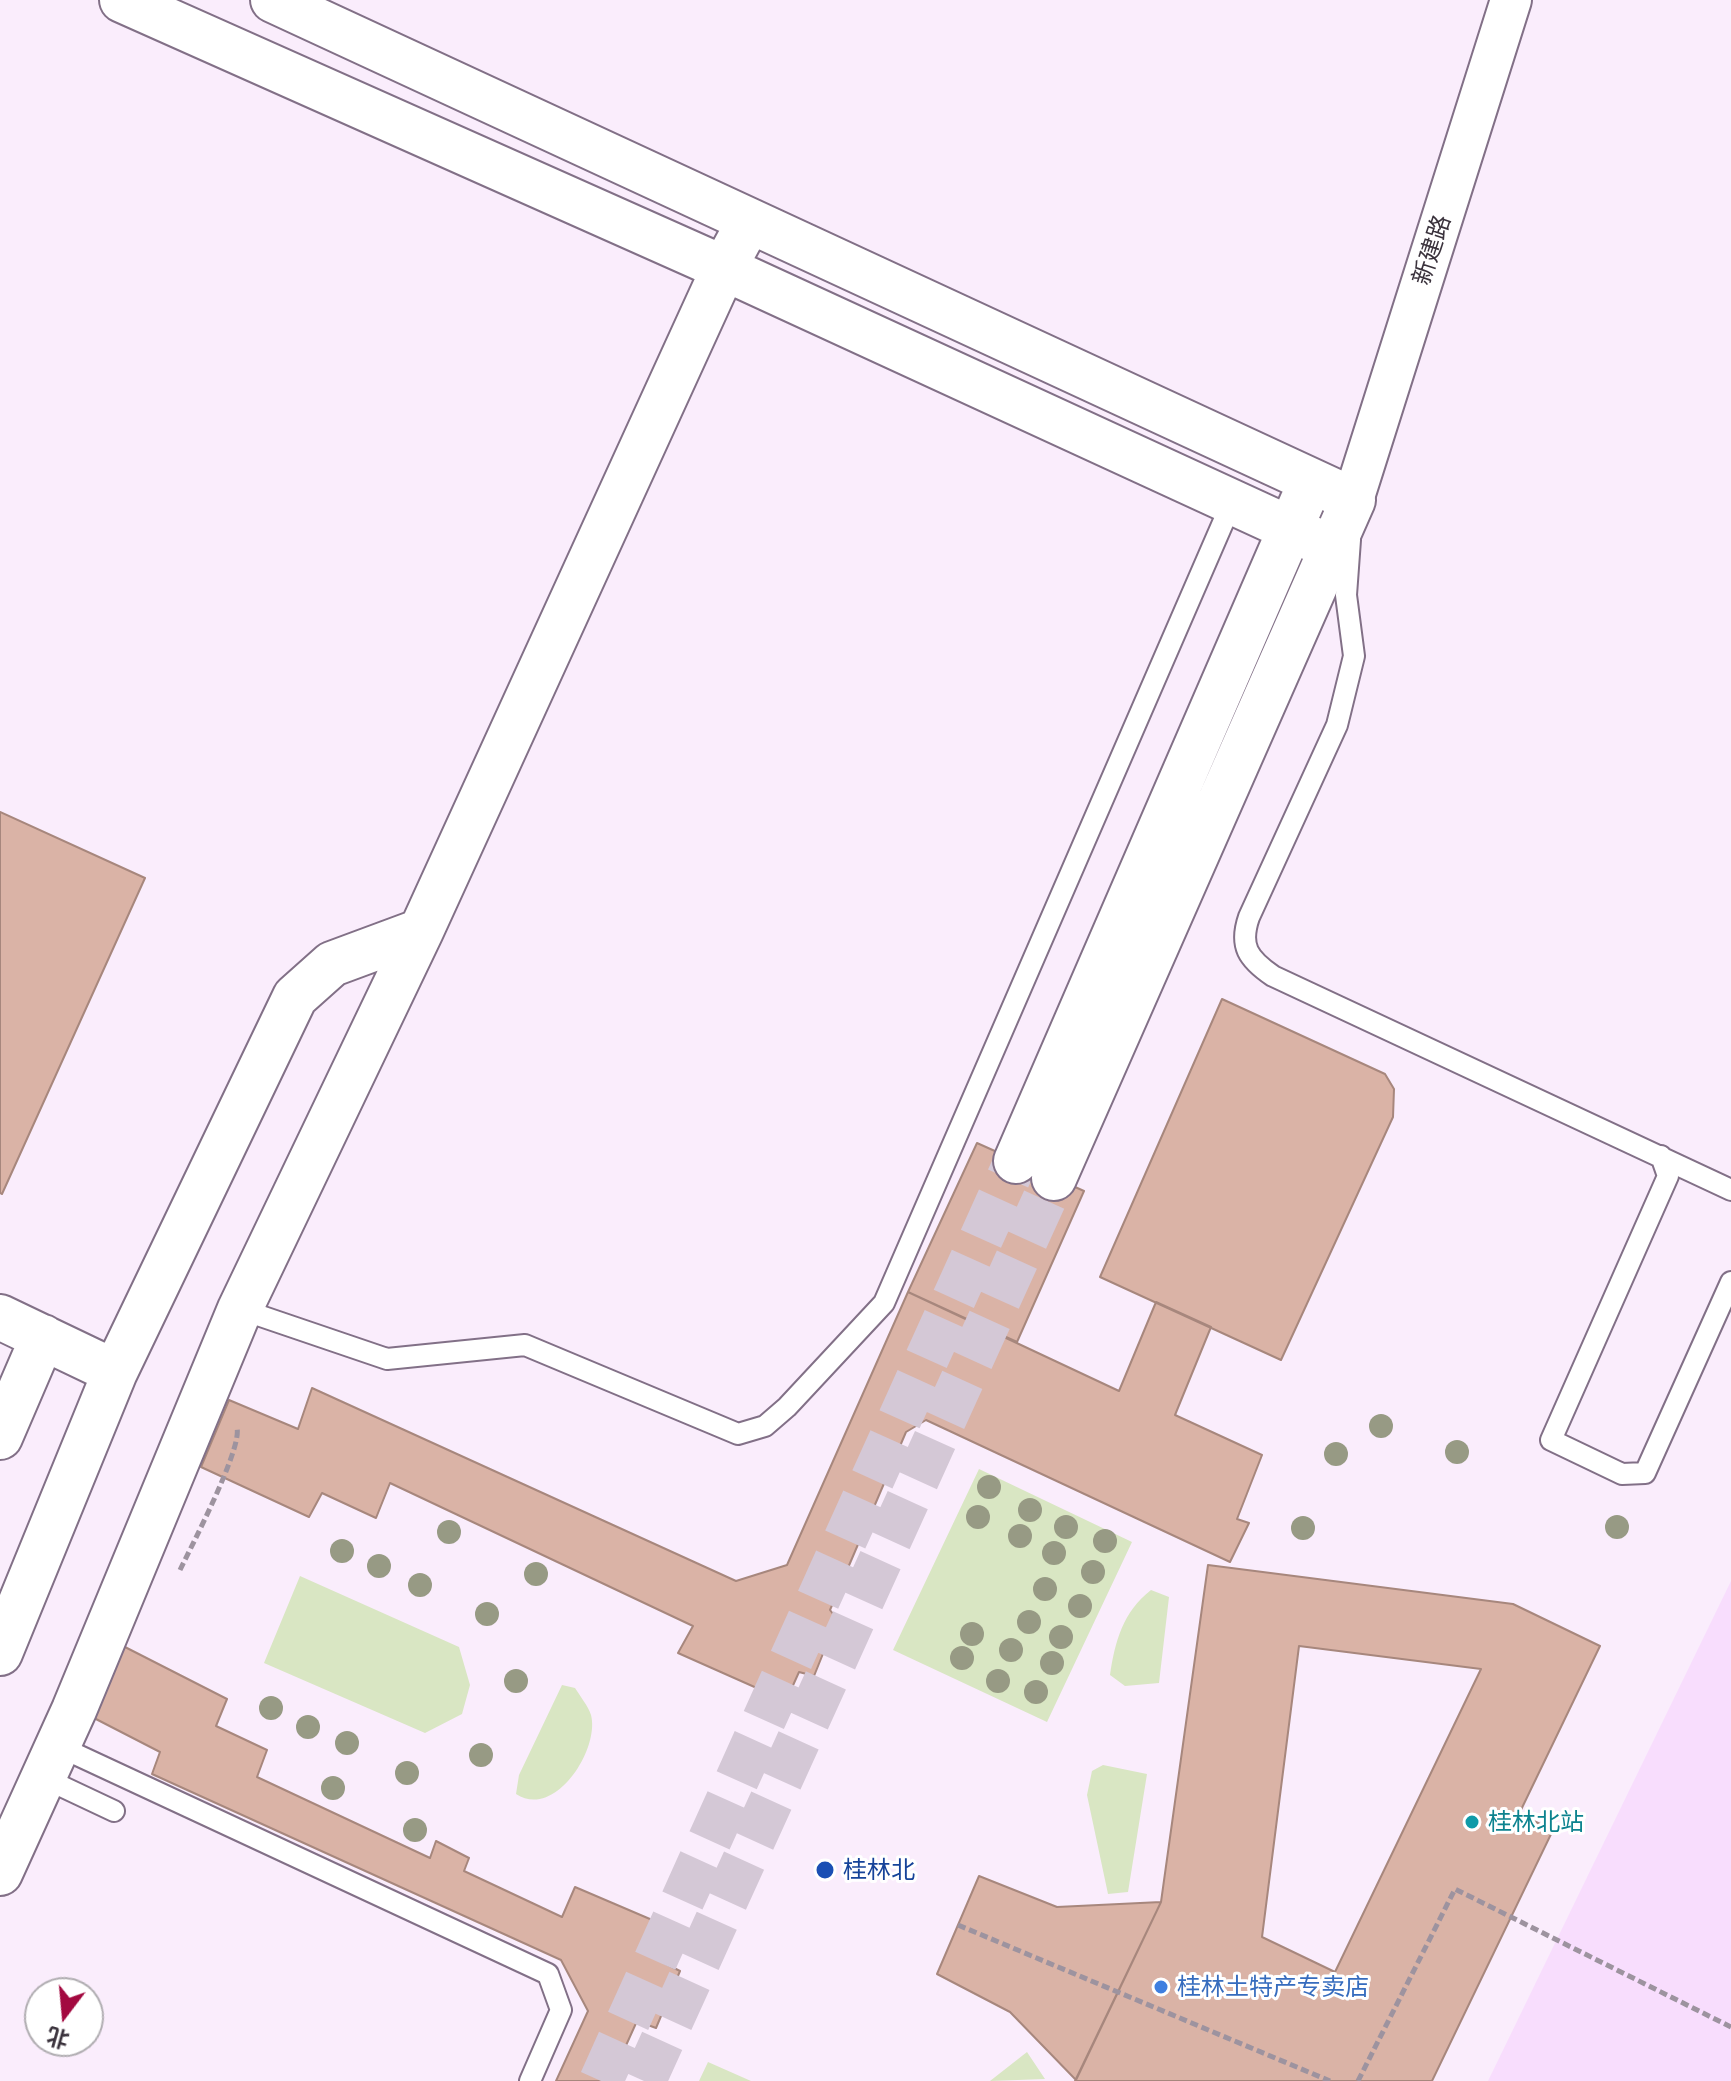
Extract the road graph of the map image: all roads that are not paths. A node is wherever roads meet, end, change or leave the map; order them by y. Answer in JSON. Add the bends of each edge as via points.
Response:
{"nodes":[{"id":1,"x":122,"y":0,"type":"edge"},
{"id":2,"x":273,"y":0,"type":"edge"},
{"id":3,"x":1511,"y":0,"type":"edge"},
{"id":4,"x":749,"y":222,"type":"junction"},
{"id":5,"x":724,"y":268,"type":"junction"},
{"id":6,"x":1311,"y":481,"type":"junction"},
{"id":7,"x":1353,"y":500,"type":"junction"},
{"id":8,"x":1232,"y":502,"type":"junction"},
{"id":9,"x":1290,"y":529,"type":"junction"},
{"id":10,"x":1332,"y":548,"type":"junction"},
{"id":11,"x":421,"y":931,"type":"junction"},
{"id":12,"x":1661,"y":1156,"type":"junction"},
{"id":13,"x":1731,"y":1190,"type":"edge"},
{"id":14,"x":1731,"y":1282,"type":"edge"},
{"id":15,"x":240,"y":1309,"type":"junction"},
{"id":16,"x":12,"y":1327,"type":"edge"},
{"id":17,"x":115,"y":1372,"type":"junction"},
{"id":18,"x":0,"y":1437,"type":"edge"},
{"id":19,"x":4,"y":1635,"type":"edge"},
{"id":20,"x":51,"y":1762,"type":"junction"},
{"id":21,"x":114,"y":1811,"type":"dead end"},
{"id":22,"x":0,"y":1873,"type":"edge"},
{"id":23,"x":530,"y":2081,"type":"edge"}],
"edges":[{"from":1,"to":5,"type":"main road"},
{"from":2,"to":4,"type":"main road"},
{"from":3,"to":7,"type":"street","name":"新建路"},
{"from":4,"to":5,"type":"main road"},
{"from":4,"to":6,"type":"main road"},
{"from":5,"to":8,"type":"main road"},
{"from":5,"to":11,"type":"main road"},
{"from":6,"to":7,"type":"main road"},
{"from":6,"to":9,"type":"main road"},
{"from":7,"to":10,"type":"main road"},
{"from":7,"to":12,"type":"lane","via":[[1346,595],[1354,656],[1337,725],[1249,917],[1245,951],[1273,976]]},
{"from":8,"to":9,"type":"main road"},
{"from":8,"to":15,"type":"lane","via":[[884,1303],[765,1426],[738,1434],[525,1345],[387,1359]]},
{"from":9,"to":10,"type":"main road"},
{"from":9,"to":10,"type":"main road","via":[[1035,1170]]},
{"from":11,"to":15,"type":"main road"},
{"from":11,"to":17,"type":"main road","via":[[332,964],[295,997]]},
{"from":12,"to":13,"type":"lane"},
{"from":12,"to":14,"type":"lane","via":[[1668,1176],[1551,1440],[1622,1474],[1645,1473]]},
{"from":15,"to":20,"type":"main road"},
{"from":16,"to":17,"type":"main road"},
{"from":16,"to":18,"type":"main road"},
{"from":17,"to":19,"type":"main road"},
{"from":20,"to":21,"type":"lane"},
{"from":20,"to":22,"type":"main road"},
{"from":20,"to":23,"type":"lane","via":[[548,1974],[561,2010]]}]}
